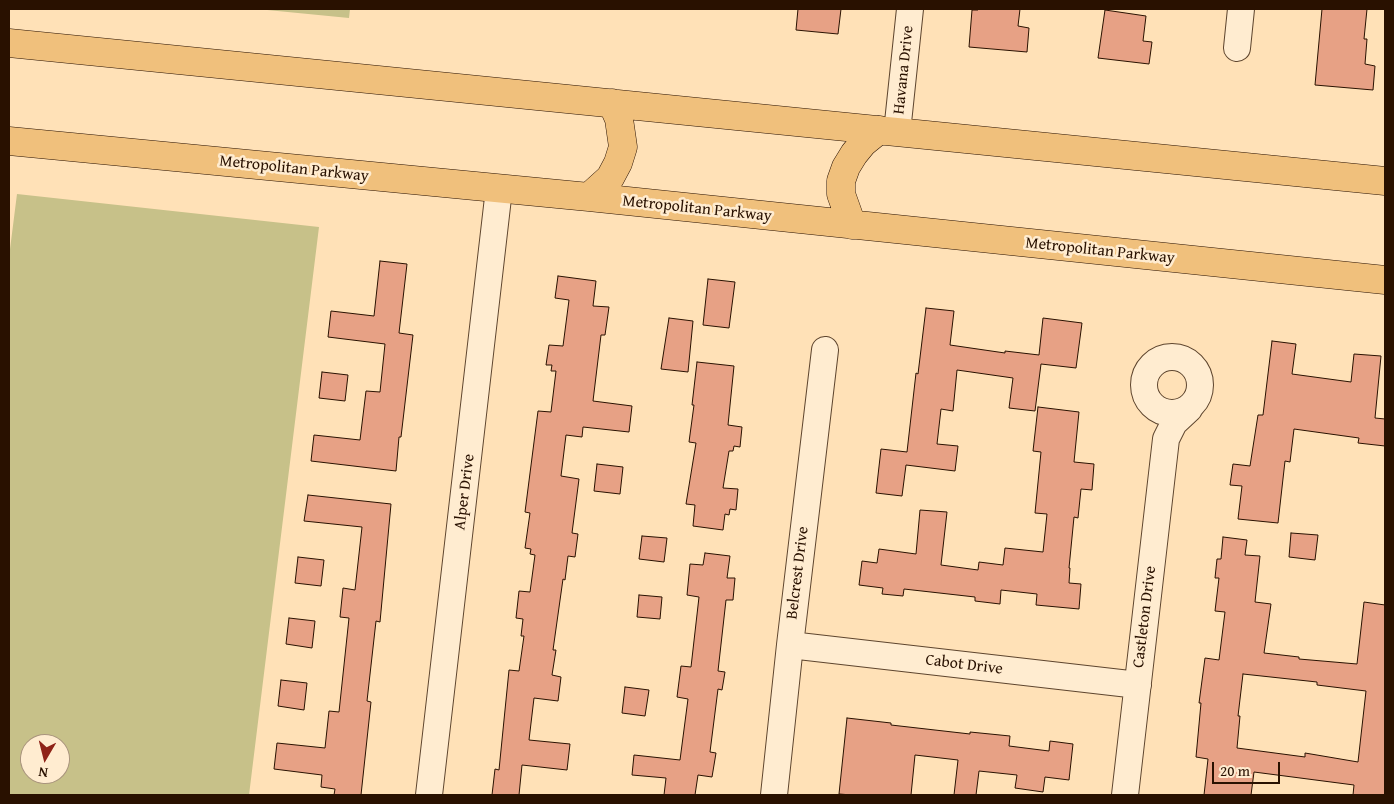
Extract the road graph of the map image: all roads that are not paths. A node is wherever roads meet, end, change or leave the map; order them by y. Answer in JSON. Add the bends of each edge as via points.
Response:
{"nodes":[{"id":1,"x":910,"y":9,"type":"edge"},
{"id":2,"x":1241,"y":9,"type":"edge"},
{"id":3,"x":9,"y":43,"type":"edge"},
{"id":4,"x":1238,"y":48,"type":"dead end"},
{"id":5,"x":612,"y":103,"type":"junction"},
{"id":6,"x":888,"y":131,"type":"junction"},
{"id":7,"x":9,"y":141,"type":"edge"},
{"id":8,"x":1385,"y":181,"type":"edge"},
{"id":9,"x":499,"y":190,"type":"junction"},
{"id":10,"x":589,"y":198,"type":"junction"},
{"id":11,"x":852,"y":225,"type":"junction"},
{"id":12,"x":1385,"y":280,"type":"edge"},
{"id":13,"x":824,"y":350,"type":"dead end"},
{"id":14,"x":1152,"y":406,"type":"junction"},
{"id":15,"x":1189,"y":409,"type":"junction"},
{"id":16,"x":1166,"y":439,"type":"junction"},
{"id":17,"x":790,"y":645,"type":"junction"},
{"id":18,"x":1138,"y":685,"type":"junction"},
{"id":19,"x":429,"y":795,"type":"edge"},
{"id":20,"x":774,"y":795,"type":"edge"},
{"id":21,"x":1124,"y":795,"type":"edge"}],
"edges":[{"from":1,"to":6,"type":"street","name":"Havana Drive"},
{"from":2,"to":4,"type":"street"},
{"from":3,"to":5,"type":"main road"},
{"from":5,"to":6,"type":"main road"},
{"from":5,"to":10,"type":"main road","via":[[619,119],[623,147],[610,178]]},
{"from":6,"to":8,"type":"main road"},
{"from":6,"to":11,"type":"main road","via":[[863,143],[846,166],[841,194]]},
{"from":7,"to":9,"type":"main road","name":"Metropolitan Parkway"},
{"from":9,"to":10,"type":"main road","name":"Metropolitan Parkway"},
{"from":9,"to":19,"type":"street","name":"Alper Drive"},
{"from":10,"to":11,"type":"main road","name":"Metropolitan Parkway"},
{"from":11,"to":12,"type":"main road","name":"Metropolitan Parkway"},
{"from":13,"to":17,"type":"street","name":"Belcrest Drive"},
{"from":14,"to":15,"type":"street","via":[[1170,414],[1180,414]]},
{"from":14,"to":15,"type":"street","name":"Castleton Drive","via":[[1144,388],[1149,369],[1156,362],[1175,357],[1193,365],[1199,373],[1200,393]]},
{"from":14,"to":16,"type":"street","name":"Castleton Drive","via":[[1162,422]]},
{"from":15,"to":16,"type":"street","name":"Castleton Drive","via":[[1174,423]]},
{"from":16,"to":18,"type":"street","name":"Castleton Drive"},
{"from":17,"to":18,"type":"street","name":"Cabot Drive"},
{"from":17,"to":20,"type":"street","name":"Belcrest Drive"},
{"from":18,"to":21,"type":"street","name":"Castleton Drive"}]}
